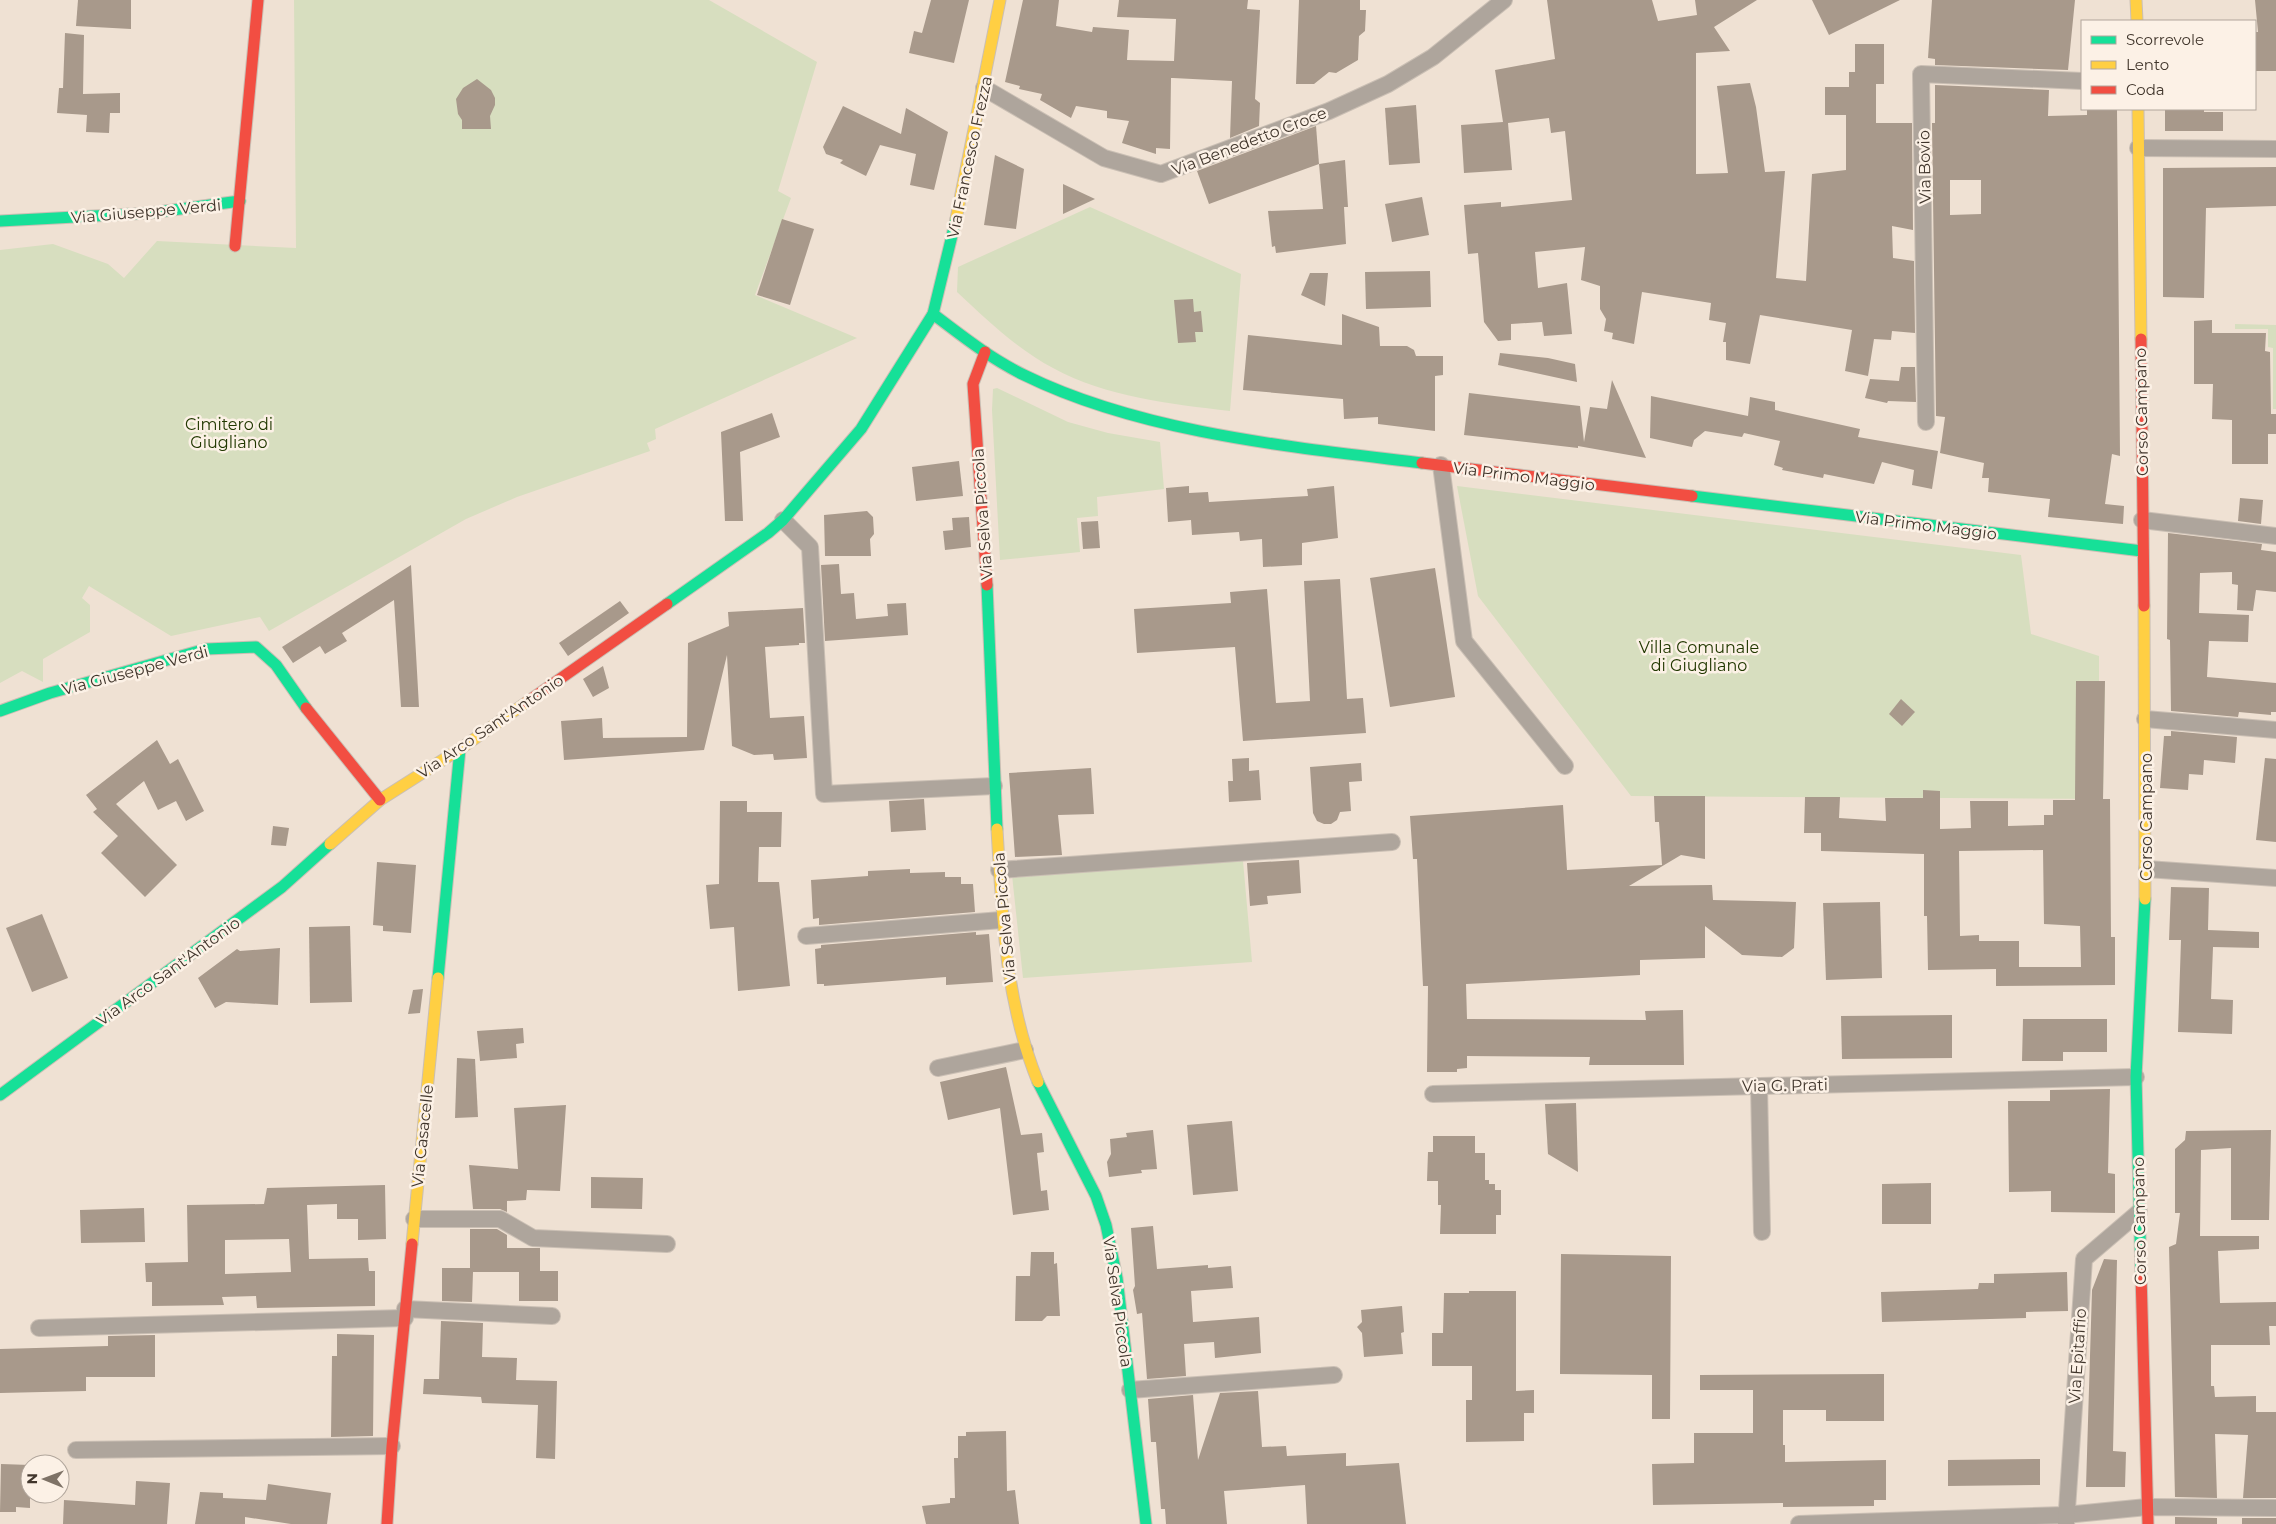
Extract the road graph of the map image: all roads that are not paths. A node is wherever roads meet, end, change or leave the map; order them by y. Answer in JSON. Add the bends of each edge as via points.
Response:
{"nodes":[{"id":1,"x":258,"y":0,"type":"edge"},
{"id":2,"x":1000,"y":0,"type":"edge"},
{"id":3,"x":1504,"y":0,"type":"edge"},
{"id":4,"x":2136,"y":0,"type":"edge"},
{"id":5,"x":2137,"y":20,"type":"edge"},
{"id":6,"x":2081,"y":81,"type":"edge"},
{"id":7,"x":984,"y":88,"type":"junction"},
{"id":8,"x":2138,"y":110,"type":"edge"},
{"id":9,"x":2138,"y":148,"type":"junction"},
{"id":10,"x":2276,"y":149,"type":"edge"},
{"id":11,"x":240,"y":202,"type":"junction"},
{"id":12,"x":0,"y":221,"type":"edge"},
{"id":13,"x":235,"y":246,"type":"dead end"},
{"id":14,"x":933,"y":314,"type":"junction"},
{"id":15,"x":985,"y":352,"type":"junction"},
{"id":16,"x":1926,"y":422,"type":"dead end"},
{"id":17,"x":1441,"y":466,"type":"junction"},
{"id":18,"x":783,"y":520,"type":"junction"},
{"id":19,"x":2142,"y":520,"type":"junction"},
{"id":20,"x":2276,"y":536,"type":"edge"},
{"id":21,"x":2142,"y":551,"type":"junction"},
{"id":22,"x":0,"y":711,"type":"edge"},
{"id":23,"x":2145,"y":719,"type":"junction"},
{"id":24,"x":2276,"y":730,"type":"edge"},
{"id":25,"x":460,"y":749,"type":"junction"},
{"id":26,"x":1565,"y":766,"type":"dead end"},
{"id":27,"x":994,"y":786,"type":"junction"},
{"id":28,"x":380,"y":800,"type":"junction"},
{"id":29,"x":1392,"y":842,"type":"dead end"},
{"id":30,"x":2147,"y":869,"type":"junction"},
{"id":31,"x":999,"y":870,"type":"junction"},
{"id":32,"x":2276,"y":878,"type":"edge"},
{"id":33,"x":1001,"y":920,"type":"junction"},
{"id":34,"x":806,"y":936,"type":"dead end"},
{"id":35,"x":1025,"y":1050,"type":"junction"},
{"id":36,"x":938,"y":1068,"type":"dead end"},
{"id":37,"x":2136,"y":1077,"type":"junction"},
{"id":38,"x":1759,"y":1086,"type":"junction"},
{"id":39,"x":1433,"y":1094,"type":"dead end"},
{"id":40,"x":0,"y":1095,"type":"edge"},
{"id":41,"x":2139,"y":1212,"type":"junction"},
{"id":42,"x":414,"y":1219,"type":"junction"},
{"id":43,"x":1762,"y":1232,"type":"dead end"},
{"id":44,"x":667,"y":1244,"type":"dead end"},
{"id":45,"x":405,"y":1314,"type":"junction"},
{"id":46,"x":552,"y":1316,"type":"dead end"},
{"id":47,"x":39,"y":1328,"type":"dead end"},
{"id":48,"x":1334,"y":1375,"type":"dead end"},
{"id":49,"x":1130,"y":1390,"type":"junction"},
{"id":50,"x":392,"y":1446,"type":"junction"},
{"id":51,"x":76,"y":1450,"type":"dead end"},
{"id":52,"x":2147,"y":1507,"type":"junction"},
{"id":53,"x":2276,"y":1508,"type":"edge"},
{"id":54,"x":2066,"y":1519,"type":"edge"},
{"id":55,"x":1855,"y":1523,"type":"edge"},
{"id":56,"x":387,"y":1524,"type":"edge"},
{"id":57,"x":1146,"y":1524,"type":"edge"},
{"id":58,"x":1799,"y":1524,"type":"edge"},
{"id":59,"x":2148,"y":1524,"type":"edge"}],
"edges":[{"from":1,"to":11,"type":"street","name":"Via Giuseppe Verdi"},
{"from":2,"to":7,"type":"street","name":"Via Francesco Frezza"},
{"from":3,"to":7,"type":"street","name":"Via Benedetto Croce","via":[[1433,57],[1388,84],[1329,111],[1161,174],[1104,158]]},
{"from":4,"to":5,"type":"street"},
{"from":6,"to":16,"type":"street","name":"Via Bovio","via":[[1921,74]]},
{"from":7,"to":14,"type":"street","name":"Via Francesco Frezza"},
{"from":8,"to":9,"type":"street","name":"Corso Campano"},
{"from":9,"to":10,"type":"street"},
{"from":9,"to":19,"type":"street","name":"Corso Campano"},
{"from":11,"to":12,"type":"street","name":"Via Giuseppe Verdi","via":[[114,218]]},
{"from":11,"to":13,"type":"street"},
{"from":14,"to":15,"type":"street","name":"Via Primo Maggio"},
{"from":14,"to":18,"type":"street","name":"Via Arco Sant'Antonio","via":[[861,428]]},
{"from":15,"to":17,"type":"street","name":"Via Primo Maggio","via":[[1023,375],[1080,399],[1150,420],[1282,446]]},
{"from":15,"to":27,"type":"street","name":"Via Selva Piccola","via":[[973,384],[986,567]]},
{"from":17,"to":21,"type":"street","name":"Via Primo Maggio"},
{"from":17,"to":26,"type":"street","via":[[1464,641]]},
{"from":18,"to":25,"type":"street","name":"Via Arco Sant'Antonio"},
{"from":18,"to":27,"type":"street","via":[[810,546],[824,794]]},
{"from":19,"to":20,"type":"street"},
{"from":19,"to":21,"type":"street","name":"Corso Campano"},
{"from":21,"to":23,"type":"street","name":"Corso Campano"},
{"from":22,"to":28,"type":"street","name":"Via Giuseppe Verdi","via":[[50,692],[206,649],[256,648],[276,665],[302,704]]},
{"from":23,"to":24,"type":"street"},
{"from":23,"to":30,"type":"street","name":"Corso Campano"},
{"from":25,"to":28,"type":"street","name":"Via Arco Sant'Antonio"},
{"from":25,"to":42,"type":"street","name":"Via Casacelle"},
{"from":27,"to":31,"type":"street","name":"Via Selva Piccola"},
{"from":28,"to":40,"type":"street","name":"Via Arco Sant'Antonio","via":[[282,887]]},
{"from":29,"to":31,"type":"street"},
{"from":30,"to":32,"type":"street"},
{"from":30,"to":37,"type":"street","name":"Corso Campano"},
{"from":31,"to":33,"type":"street","name":"Via Selva Piccola"},
{"from":33,"to":34,"type":"street"},
{"from":33,"to":35,"type":"street","name":"Via Selva Piccola","via":[[1010,987]]},
{"from":35,"to":36,"type":"street"},
{"from":35,"to":49,"type":"street","name":"Via Selva Piccola","via":[[1046,1101],[1096,1196],[1106,1225],[1117,1278]]},
{"from":37,"to":38,"type":"street","name":"Via G. Prati"},
{"from":37,"to":41,"type":"street","name":"Corso Campano"},
{"from":38,"to":39,"type":"street","name":"Via G. Prati"},
{"from":38,"to":43,"type":"street"},
{"from":41,"to":52,"type":"street","name":"Corso Campano"},
{"from":41,"to":54,"type":"street","name":"Via Epitaffio","via":[[2084,1259]]},
{"from":42,"to":44,"type":"street","via":[[500,1219],[533,1238]]},
{"from":42,"to":45,"type":"street","name":"Via Casacelle"},
{"from":45,"to":46,"type":"street"},
{"from":45,"to":47,"type":"street"},
{"from":45,"to":50,"type":"street","name":"Via Casacelle"},
{"from":48,"to":49,"type":"street"},
{"from":49,"to":57,"type":"street","name":"Via Selva Piccola"},
{"from":50,"to":51,"type":"street"},
{"from":50,"to":56,"type":"street","name":"Via Casacelle"},
{"from":52,"to":53,"type":"street"},
{"from":52,"to":54,"type":"street"},
{"from":52,"to":59,"type":"street","name":"Corso Campano"},
{"from":54,"to":55,"type":"street"},
{"from":55,"to":58,"type":"street"}]}
